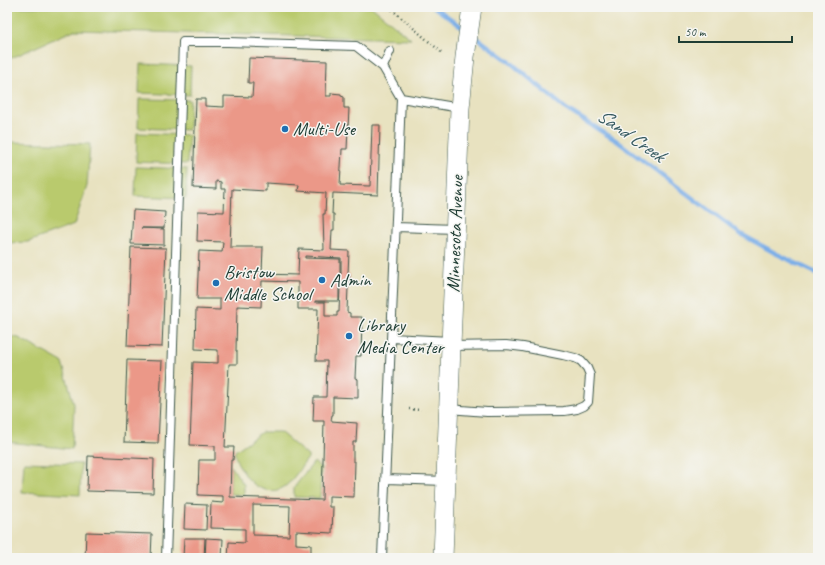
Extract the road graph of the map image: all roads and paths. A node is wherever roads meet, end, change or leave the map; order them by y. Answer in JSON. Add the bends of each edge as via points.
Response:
{"nodes":[{"id":1,"x":389,"y":7,"type":"edge"},
{"id":2,"x":472,"y":7,"type":"edge"},
{"id":3,"x":390,"y":51,"type":"dead end"},
{"id":4,"x":442,"y":52,"type":"dead end"},
{"id":5,"x":383,"y":67,"type":"junction"},
{"id":6,"x":401,"y":98,"type":"junction"},
{"id":7,"x":460,"y":108,"type":"junction"},
{"id":8,"x":396,"y":227,"type":"junction"},
{"id":9,"x":455,"y":229,"type":"junction"},
{"id":10,"x":391,"y":338,"type":"junction"},
{"id":11,"x":451,"y":343,"type":"junction"},
{"id":12,"x":409,"y":409,"type":"dead end"},
{"id":13,"x":448,"y":409,"type":"junction"},
{"id":14,"x":421,"y":410,"type":"dead end"},
{"id":15,"x":386,"y":479,"type":"junction"},
{"id":16,"x":446,"y":481,"type":"junction"},
{"id":17,"x":166,"y":558,"type":"edge"},
{"id":18,"x":382,"y":558,"type":"edge"},
{"id":19,"x":443,"y":558,"type":"edge"}],
"edges":[{"from":1,"to":4,"type":"path"},
{"from":2,"to":7,"type":"street","name":"Minnesota Avenue","via":[[464,57]]},
{"from":3,"to":5,"type":"lane"},
{"from":5,"to":6,"type":"lane"},
{"from":5,"to":17,"type":"lane","via":[[356,46],[183,42]]},
{"from":6,"to":7,"type":"lane"},
{"from":6,"to":8,"type":"lane"},
{"from":7,"to":9,"type":"street","name":"Minnesota Avenue"},
{"from":8,"to":9,"type":"lane"},
{"from":8,"to":10,"type":"lane"},
{"from":9,"to":11,"type":"street","name":"Minnesota Avenue"},
{"from":10,"to":11,"type":"lane"},
{"from":10,"to":15,"type":"lane"},
{"from":11,"to":13,"type":"street","name":"Minnesota Avenue"},
{"from":11,"to":13,"type":"lane","via":[[506,345],[563,355],[581,361],[590,375],[588,402],[577,409],[487,412]]},
{"from":12,"to":14,"type":"path"},
{"from":13,"to":16,"type":"street","name":"Minnesota Avenue"},
{"from":15,"to":16,"type":"lane"},
{"from":15,"to":18,"type":"lane"},
{"from":16,"to":19,"type":"street","name":"Minnesota Avenue"}]}
